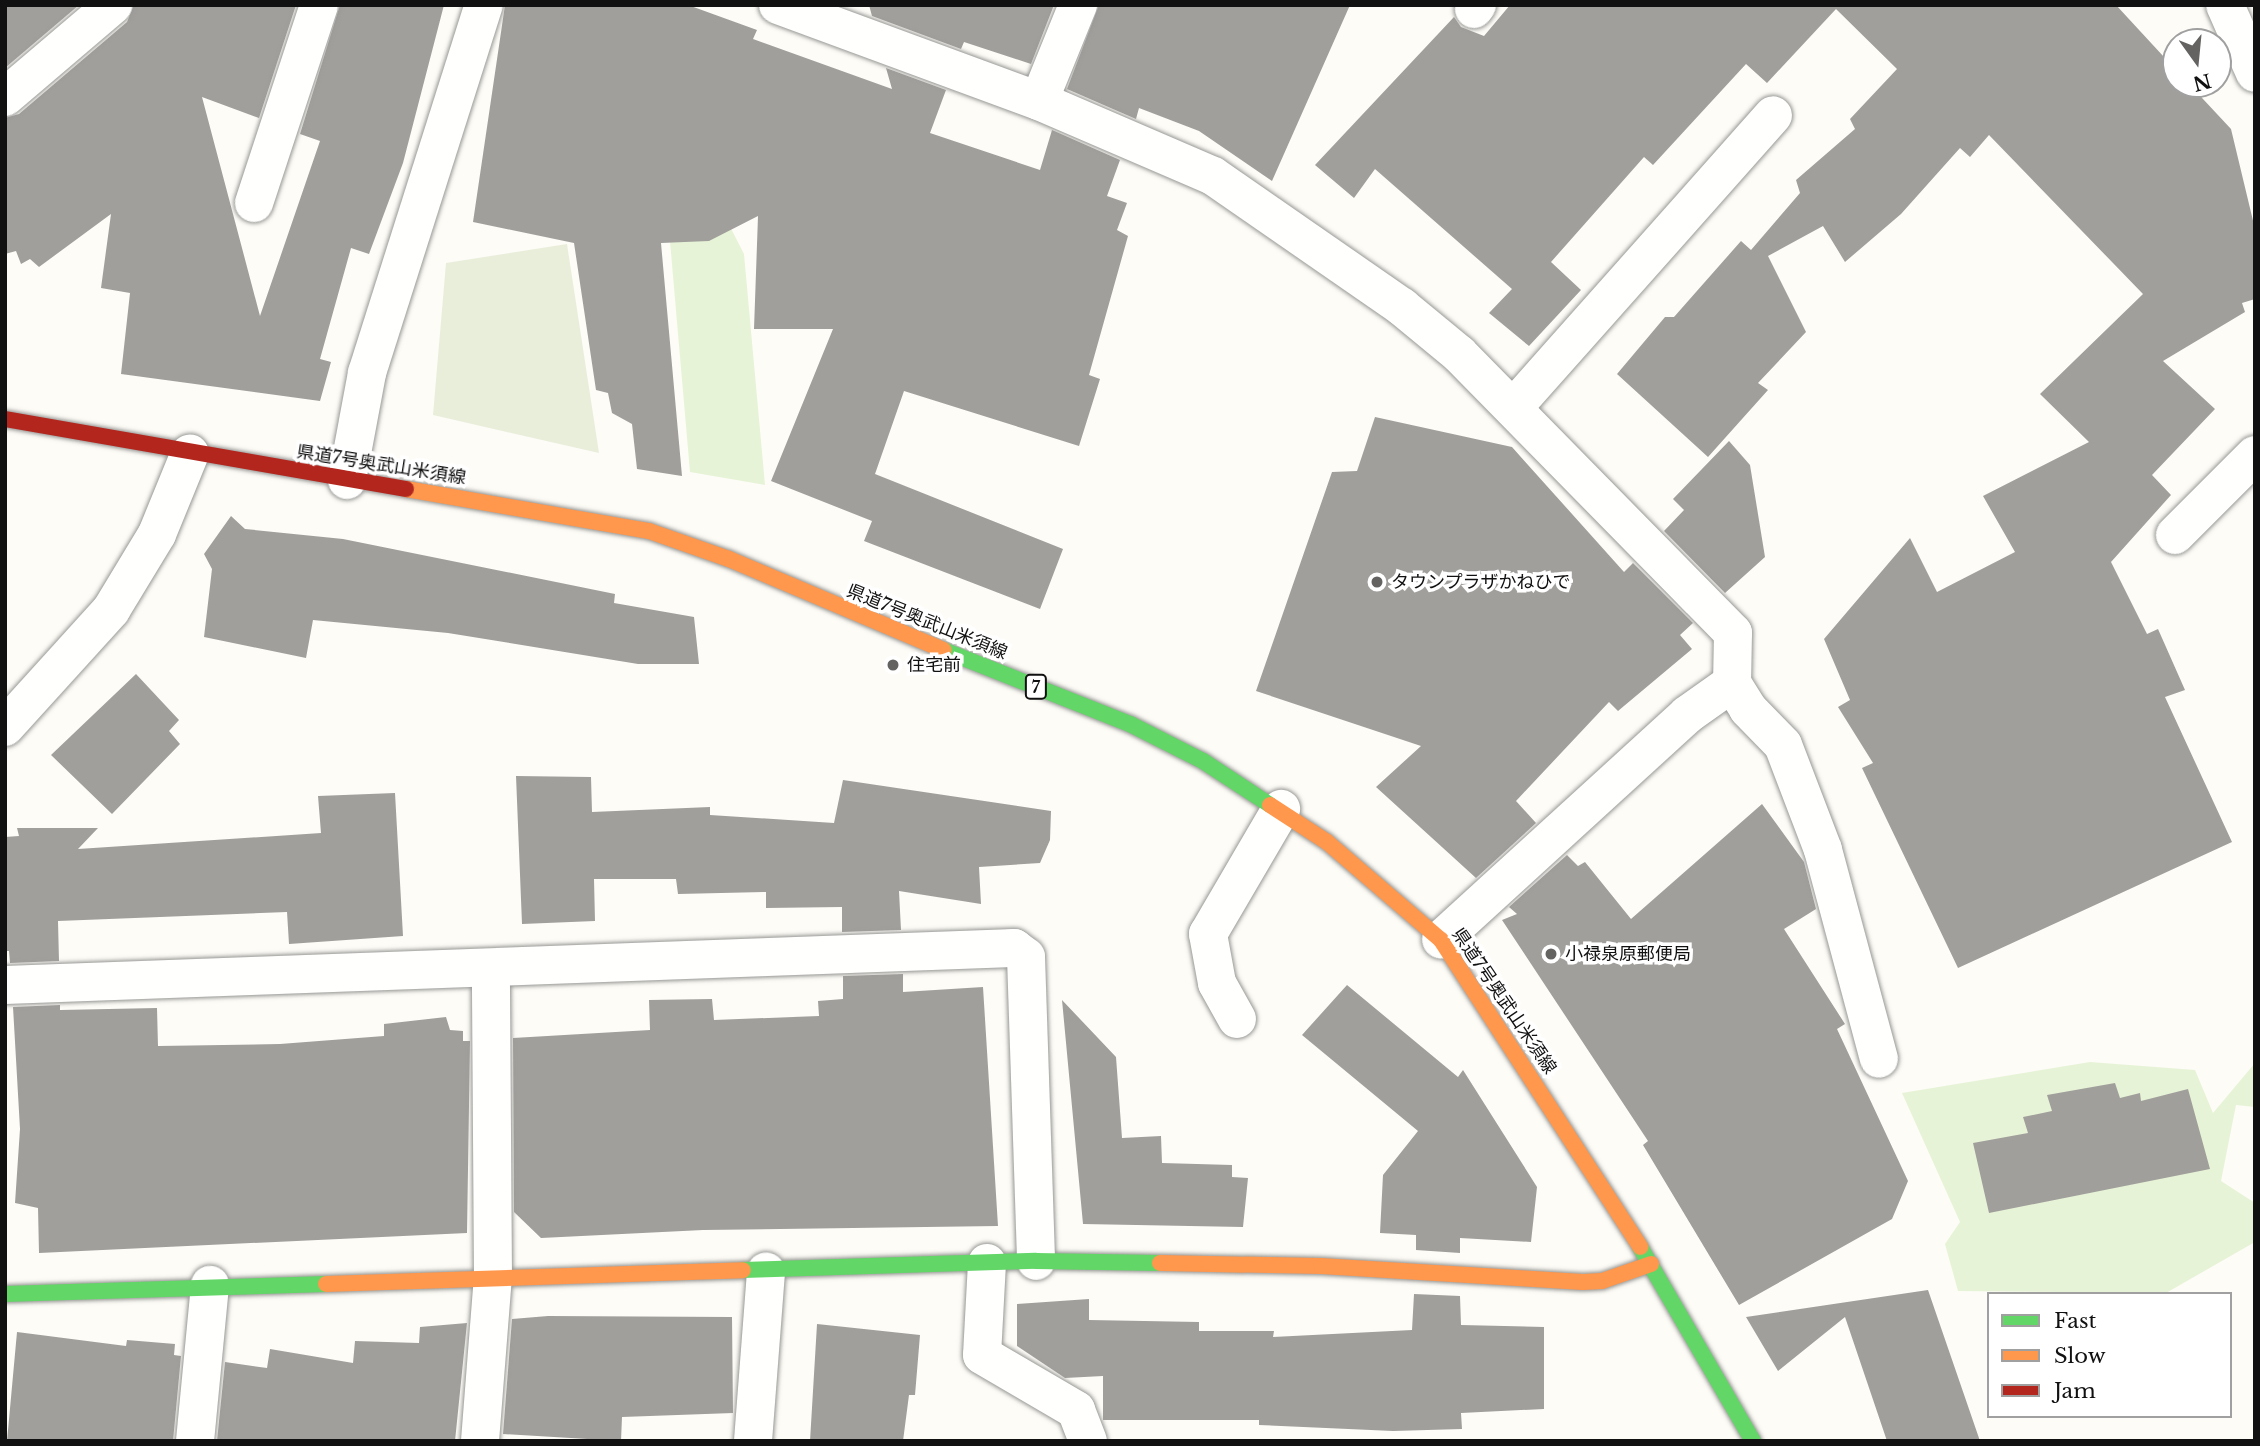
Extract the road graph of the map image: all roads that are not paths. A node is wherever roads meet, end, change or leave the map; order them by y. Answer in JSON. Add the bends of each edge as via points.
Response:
{"nodes":[{"id":1,"x":113,"y":5,"type":"edge"},
{"id":2,"x":319,"y":5,"type":"edge"},
{"id":3,"x":484,"y":5,"type":"edge"},
{"id":4,"x":1078,"y":5,"type":"edge"},
{"id":5,"x":2225,"y":5,"type":"edge"},
{"id":6,"x":783,"y":6,"type":"edge"},
{"id":7,"x":2255,"y":73,"type":"edge"},
{"id":8,"x":5,"y":97,"type":"edge"},
{"id":9,"x":1039,"y":101,"type":"junction"},
{"id":10,"x":1773,"y":115,"type":"dead end"},
{"id":11,"x":254,"y":203,"type":"dead end"},
{"id":12,"x":1514,"y":407,"type":"junction"},
{"id":13,"x":5,"y":419,"type":"edge"},
{"id":14,"x":190,"y":453,"type":"junction"},
{"id":15,"x":2255,"y":455,"type":"edge"},
{"id":16,"x":347,"y":480,"type":"junction"},
{"id":17,"x":2175,"y":535,"type":"dead end"},
{"id":18,"x":1732,"y":683,"type":"junction"},
{"id":19,"x":5,"y":727,"type":"edge"},
{"id":20,"x":1281,"y":809,"type":"junction"},
{"id":21,"x":1441,"y":940,"type":"junction"},
{"id":22,"x":491,"y":968,"type":"junction"},
{"id":23,"x":5,"y":985,"type":"edge"},
{"id":24,"x":1237,"y":1019,"type":"dead end"},
{"id":25,"x":1879,"y":1059,"type":"dead end"},
{"id":26,"x":1036,"y":1261,"type":"junction"},
{"id":27,"x":986,"y":1264,"type":"junction"},
{"id":28,"x":1651,"y":1264,"type":"junction"},
{"id":29,"x":765,"y":1271,"type":"junction"},
{"id":30,"x":493,"y":1277,"type":"junction"},
{"id":31,"x":211,"y":1285,"type":"junction"},
{"id":32,"x":5,"y":1294,"type":"edge"},
{"id":33,"x":195,"y":1441,"type":"edge"},
{"id":34,"x":480,"y":1441,"type":"edge"},
{"id":35,"x":753,"y":1441,"type":"edge"},
{"id":36,"x":1088,"y":1441,"type":"edge"},
{"id":37,"x":1753,"y":1441,"type":"edge"}],
"edges":[{"from":1,"to":8,"type":"street"},
{"from":2,"to":11,"type":"street"},
{"from":3,"to":16,"type":"street","via":[[367,373]]},
{"from":4,"to":9,"type":"street"},
{"from":5,"to":7,"type":"street"},
{"from":6,"to":9,"type":"street"},
{"from":9,"to":12,"type":"street","via":[[1213,176],[1402,307]]},
{"from":10,"to":12,"type":"street"},
{"from":12,"to":18,"type":"street","via":[[1733,633]]},
{"from":13,"to":14,"type":"main road","name":"県道7号奥武山米須線","number":"7"},
{"from":14,"to":16,"type":"main road","name":"県道7号奥武山米須線","number":"7"},
{"from":14,"to":19,"type":"street","via":[[157,534],[111,610]]},
{"from":15,"to":17,"type":"street"},
{"from":16,"to":20,"type":"main road","name":"県道7号奥武山米須線","number":"7","via":[[649,531],[729,559],[803,594],[1130,724],[1203,761]]},
{"from":18,"to":21,"type":"street","via":[[1687,715]]},
{"from":18,"to":25,"type":"street","via":[[1748,709],[1783,746],[1823,850]]},
{"from":20,"to":21,"type":"main road","name":"県道7号奥武山米須線","number":"7","via":[[1387,889]]},
{"from":20,"to":24,"type":"street","via":[[1208,934],[1217,983]]},
{"from":21,"to":28,"type":"main road","name":"県道7号奥武山米須線","number":"7"},
{"from":22,"to":23,"type":"street"},
{"from":22,"to":26,"type":"street","via":[[1014,948],[1027,957]]},
{"from":22,"to":30,"type":"street"},
{"from":26,"to":27,"type":"main road"},
{"from":26,"to":28,"type":"main road","via":[[1321,1266],[1583,1282],[1602,1281]]},
{"from":27,"to":29,"type":"main road"},
{"from":27,"to":36,"type":"street","via":[[982,1355],[1076,1410]]},
{"from":28,"to":37,"type":"main road","name":"県道7号奥武山米須線","number":"7"},
{"from":29,"to":30,"type":"main road"},
{"from":29,"to":35,"type":"street"},
{"from":30,"to":31,"type":"main road"},
{"from":30,"to":34,"type":"street"},
{"from":31,"to":32,"type":"main road"},
{"from":31,"to":33,"type":"street"}]}
